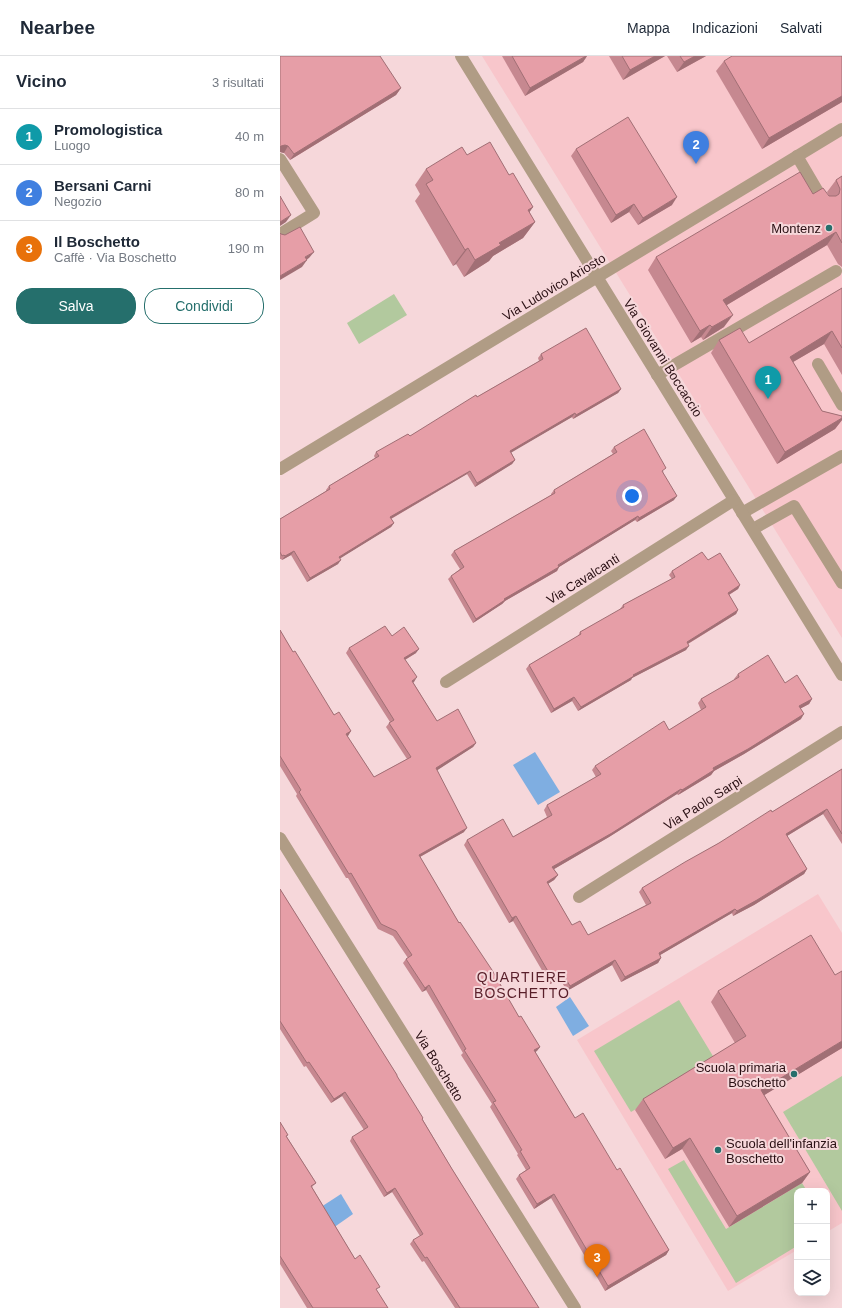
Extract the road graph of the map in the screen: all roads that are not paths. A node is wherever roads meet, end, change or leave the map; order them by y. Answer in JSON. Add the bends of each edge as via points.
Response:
{"nodes":[{"id":1,"x":461,"y":56,"type":"edge"},
{"id":2,"x":841,"y":130,"type":"edge"},
{"id":3,"x":797,"y":156,"type":"junction"},
{"id":4,"x":280,"y":158,"type":"edge"},
{"id":5,"x":824,"y":202,"type":"edge"},
{"id":6,"x":280,"y":234,"type":"edge"},
{"id":7,"x":836,"y":271,"type":"dead end"},
{"id":8,"x":597,"y":277,"type":"junction"},
{"id":9,"x":818,"y":364,"type":"dead end"},
{"id":10,"x":657,"y":375,"type":"junction"},
{"id":11,"x":842,"y":405,"type":"edge"},
{"id":12,"x":842,"y":456,"type":"edge"},
{"id":13,"x":280,"y":469,"type":"edge"},
{"id":14,"x":734,"y":500,"type":"junction"},
{"id":15,"x":742,"y":513,"type":"junction"},
{"id":16,"x":753,"y":530,"type":"junction"},
{"id":17,"x":842,"y":583,"type":"edge"},
{"id":18,"x":842,"y":675,"type":"edge"},
{"id":19,"x":446,"y":682,"type":"dead end"},
{"id":20,"x":842,"y":732,"type":"edge"},
{"id":21,"x":280,"y":838,"type":"edge"},
{"id":22,"x":579,"y":897,"type":"dead end"},
{"id":23,"x":575,"y":1308,"type":"edge"}],
"edges":[{"from":1,"to":8,"type":"street","name":"Via Giovanni Boccaccio"},
{"from":2,"to":3,"type":"street","name":"Via Ludovico Ariosto"},
{"from":3,"to":5,"type":"street"},
{"from":3,"to":8,"type":"street","name":"Via Ludovico Ariosto"},
{"from":4,"to":6,"type":"street","via":[[314,213]]},
{"from":7,"to":10,"type":"street"},
{"from":8,"to":10,"type":"street","name":"Via Giovanni Boccaccio"},
{"from":8,"to":13,"type":"street","name":"Via Ludovico Ariosto"},
{"from":9,"to":11,"type":"street"},
{"from":10,"to":14,"type":"street","name":"Via Giovanni Boccaccio"},
{"from":12,"to":15,"type":"street"},
{"from":14,"to":15,"type":"street","name":"Via Giovanni Boccaccio"},
{"from":14,"to":19,"type":"street","name":"Via Cavalcanti"},
{"from":15,"to":16,"type":"street","name":"Via Giovanni Boccaccio"},
{"from":16,"to":17,"type":"street","via":[[794,506]]},
{"from":16,"to":18,"type":"street","name":"Via Giovanni Boccaccio"},
{"from":20,"to":22,"type":"street","name":"Via Paolo Sarpi"},
{"from":21,"to":23,"type":"street","name":"Via Boschetto"}]}
